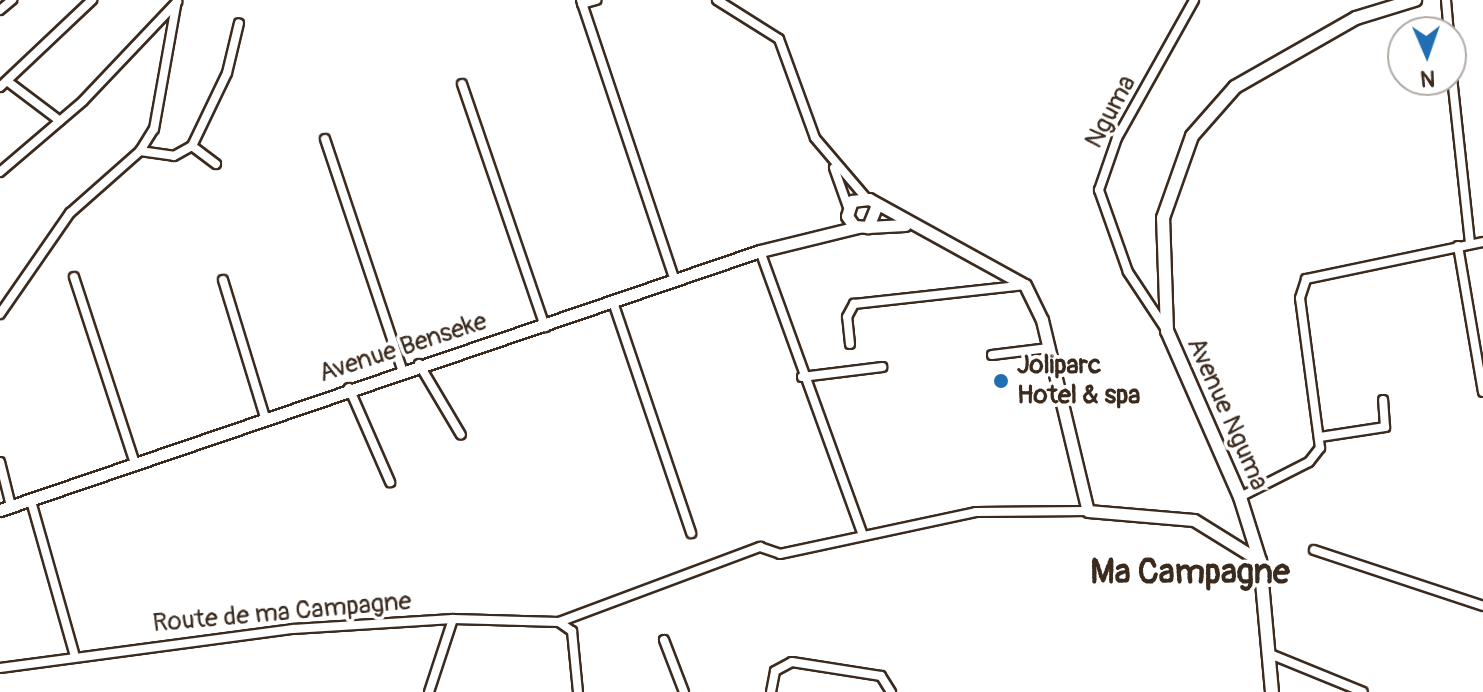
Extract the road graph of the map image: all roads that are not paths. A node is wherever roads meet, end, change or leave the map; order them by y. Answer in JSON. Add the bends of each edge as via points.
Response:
{"nodes":[{"id":1,"x":12,"y":0,"type":"edge"},
{"id":2,"x":92,"y":0,"type":"edge"},
{"id":3,"x":596,"y":0,"type":"edge"},
{"id":4,"x":717,"y":0,"type":"edge"},
{"id":5,"x":1194,"y":0,"type":"edge"},
{"id":6,"x":1415,"y":0,"type":"edge"},
{"id":7,"x":177,"y":1,"type":"edge"},
{"id":8,"x":582,"y":2,"type":"edge"},
{"id":9,"x":0,"y":10,"type":"edge"},
{"id":10,"x":239,"y":23,"type":"dead end"},
{"id":11,"x":4,"y":84,"type":"edge"},
{"id":12,"x":462,"y":84,"type":"dead end"},
{"id":13,"x":1454,"y":96,"type":"edge"},
{"id":14,"x":60,"y":121,"type":"junction"},
{"id":15,"x":325,"y":139,"type":"dead end"},
{"id":16,"x":192,"y":146,"type":"junction"},
{"id":17,"x":140,"y":151,"type":"junction"},
{"id":18,"x":216,"y":164,"type":"dead end"},
{"id":19,"x":832,"y":164,"type":"junction"},
{"id":20,"x":0,"y":172,"type":"edge"},
{"id":21,"x":866,"y":198,"type":"junction"},
{"id":22,"x":876,"y":207,"type":"junction"},
{"id":23,"x":847,"y":212,"type":"junction"},
{"id":24,"x":910,"y":226,"type":"junction"},
{"id":25,"x":863,"y":227,"type":"junction"},
{"id":26,"x":820,"y":232,"type":"junction"},
{"id":27,"x":1483,"y":242,"type":"edge"},
{"id":28,"x":1470,"y":244,"type":"junction"},
{"id":29,"x":1458,"y":246,"type":"junction"},
{"id":30,"x":760,"y":251,"type":"junction"},
{"id":31,"x":74,"y":277,"type":"dead end"},
{"id":32,"x":223,"y":280,"type":"dead end"},
{"id":33,"x":675,"y":281,"type":"junction"},
{"id":34,"x":1025,"y":285,"type":"junction"},
{"id":35,"x":613,"y":302,"type":"junction"},
{"id":36,"x":0,"y":314,"type":"edge"},
{"id":37,"x":545,"y":327,"type":"junction"},
{"id":38,"x":1167,"y":331,"type":"junction"},
{"id":39,"x":850,"y":344,"type":"dead end"},
{"id":40,"x":1049,"y":348,"type":"junction"},
{"id":41,"x":992,"y":355,"type":"dead end"},
{"id":42,"x":419,"y":363,"type":"junction"},
{"id":43,"x":882,"y":367,"type":"dead end"},
{"id":44,"x":402,"y":369,"type":"junction"},
{"id":45,"x":802,"y":377,"type":"junction"},
{"id":46,"x":348,"y":388,"type":"junction"},
{"id":47,"x":1483,"y":392,"type":"edge"},
{"id":48,"x":1383,"y":400,"type":"dead end"},
{"id":49,"x":265,"y":417,"type":"junction"},
{"id":50,"x":461,"y":435,"type":"dead end"},
{"id":51,"x":1320,"y":437,"type":"junction"},
{"id":52,"x":0,"y":462,"type":"edge"},
{"id":53,"x":135,"y":464,"type":"junction"},
{"id":54,"x":390,"y":482,"type":"dead end"},
{"id":55,"x":1240,"y":497,"type":"junction"},
{"id":56,"x":31,"y":501,"type":"junction"},
{"id":57,"x":5,"y":508,"type":"edge"},
{"id":58,"x":1088,"y":511,"type":"junction"},
{"id":59,"x":691,"y":533,"type":"dead end"},
{"id":60,"x":868,"y":534,"type":"junction"},
{"id":61,"x":1314,"y":550,"type":"dead end"},
{"id":62,"x":1260,"y":561,"type":"junction"},
{"id":63,"x":1483,"y":606,"type":"edge"},
{"id":64,"x":453,"y":619,"type":"junction"},
{"id":65,"x":564,"y":624,"type":"junction"},
{"id":66,"x":664,"y":640,"type":"dead end"},
{"id":67,"x":74,"y":653,"type":"junction"},
{"id":68,"x":1270,"y":654,"type":"junction"},
{"id":69,"x":0,"y":668,"type":"edge"},
{"id":70,"x":429,"y":692,"type":"edge"},
{"id":71,"x":578,"y":692,"type":"edge"},
{"id":72,"x":684,"y":692,"type":"edge"},
{"id":73,"x":771,"y":692,"type":"edge"},
{"id":74,"x":891,"y":692,"type":"edge"},
{"id":75,"x":1272,"y":692,"type":"edge"},
{"id":76,"x":1363,"y":692,"type":"edge"}],
"edges":[{"from":1,"to":9,"type":"street"},
{"from":2,"to":11,"type":"street"},
{"from":3,"to":8,"type":"street"},
{"from":4,"to":19,"type":"street","via":[[779,39],[810,126]]},
{"from":5,"to":38,"type":"street","name":"Nguma","via":[[1117,138],[1099,190],[1128,272]]},
{"from":6,"to":38,"type":"main road","name":"Avenue Nguma","via":[[1356,18],[1264,68],[1235,87],[1192,136],[1163,218]]},
{"from":7,"to":14,"type":"street"},
{"from":7,"to":17,"type":"street","via":[[154,129]]},
{"from":8,"to":33,"type":"street"},
{"from":10,"to":16,"type":"street","via":[[227,73]]},
{"from":11,"to":14,"type":"street"},
{"from":12,"to":37,"type":"street"},
{"from":13,"to":28,"type":"street"},
{"from":14,"to":20,"type":"street"},
{"from":15,"to":44,"type":"street"},
{"from":16,"to":17,"type":"street","via":[[174,156]]},
{"from":16,"to":18,"type":"street"},
{"from":17,"to":36,"type":"street","via":[[70,213]]},
{"from":19,"to":21,"type":"street"},
{"from":19,"to":23,"type":"street"},
{"from":21,"to":22,"type":"street"},
{"from":21,"to":23,"type":"street"},
{"from":22,"to":24,"type":"street"},
{"from":22,"to":25,"type":"street"},
{"from":23,"to":25,"type":"street"},
{"from":23,"to":26,"type":"street"},
{"from":24,"to":25,"type":"street"},
{"from":24,"to":34,"type":"street"},
{"from":25,"to":26,"type":"street"},
{"from":26,"to":30,"type":"street","name":"Avenue Benseke"},
{"from":27,"to":28,"type":"street"},
{"from":28,"to":29,"type":"street"},
{"from":29,"to":47,"type":"street"},
{"from":29,"to":51,"type":"street","via":[[1313,274],[1300,286]]},
{"from":30,"to":33,"type":"street","name":"Avenue Benseke"},
{"from":30,"to":45,"type":"street"},
{"from":31,"to":53,"type":"street"},
{"from":32,"to":49,"type":"street"},
{"from":33,"to":35,"type":"street","name":"Avenue Benseke"},
{"from":34,"to":39,"type":"street","via":[[854,304],[847,317]]},
{"from":34,"to":40,"type":"street"},
{"from":35,"to":37,"type":"street","name":"Avenue Benseke"},
{"from":35,"to":59,"type":"street"},
{"from":37,"to":42,"type":"street","name":"Avenue Benseke"},
{"from":38,"to":55,"type":"main road","name":"Avenue Nguma"},
{"from":40,"to":41,"type":"street"},
{"from":40,"to":58,"type":"street"},
{"from":42,"to":44,"type":"street","name":"Avenue Benseke"},
{"from":42,"to":50,"type":"street"},
{"from":43,"to":45,"type":"street"},
{"from":44,"to":46,"type":"street","name":"Avenue Benseke"},
{"from":45,"to":60,"type":"street"},
{"from":46,"to":49,"type":"street","name":"Avenue Benseke"},
{"from":46,"to":54,"type":"street"},
{"from":48,"to":51,"type":"street","via":[[1385,427]]},
{"from":49,"to":53,"type":"street","name":"Avenue Benseke"},
{"from":51,"to":55,"type":"street","via":[[1309,462]]},
{"from":52,"to":57,"type":"street"},
{"from":53,"to":56,"type":"street","name":"Avenue Benseke"},
{"from":55,"to":62,"type":"main road","name":"Avenue Nguma"},
{"from":56,"to":57,"type":"street","name":"Avenue Benseke"},
{"from":56,"to":67,"type":"street"},
{"from":58,"to":60,"type":"street","via":[[976,512]]},
{"from":58,"to":62,"type":"street","via":[[1194,520]]},
{"from":60,"to":65,"type":"street","via":[[780,554],[760,547]]},
{"from":61,"to":63,"type":"street"},
{"from":62,"to":68,"type":"main road","name":"Avenue Nguma"},
{"from":64,"to":65,"type":"street","name":"Route de ma Campagne"},
{"from":64,"to":67,"type":"street","name":"Route de ma Campagne"},
{"from":64,"to":70,"type":"street"},
{"from":65,"to":71,"type":"street"},
{"from":66,"to":72,"type":"street"},
{"from":67,"to":69,"type":"street","name":"Route de ma Campagne"},
{"from":68,"to":75,"type":"main road","name":"Avenue Nguma"},
{"from":68,"to":76,"type":"street"},
{"from":73,"to":74,"type":"street","via":[[775,671],[792,662],[881,676]]}]}
